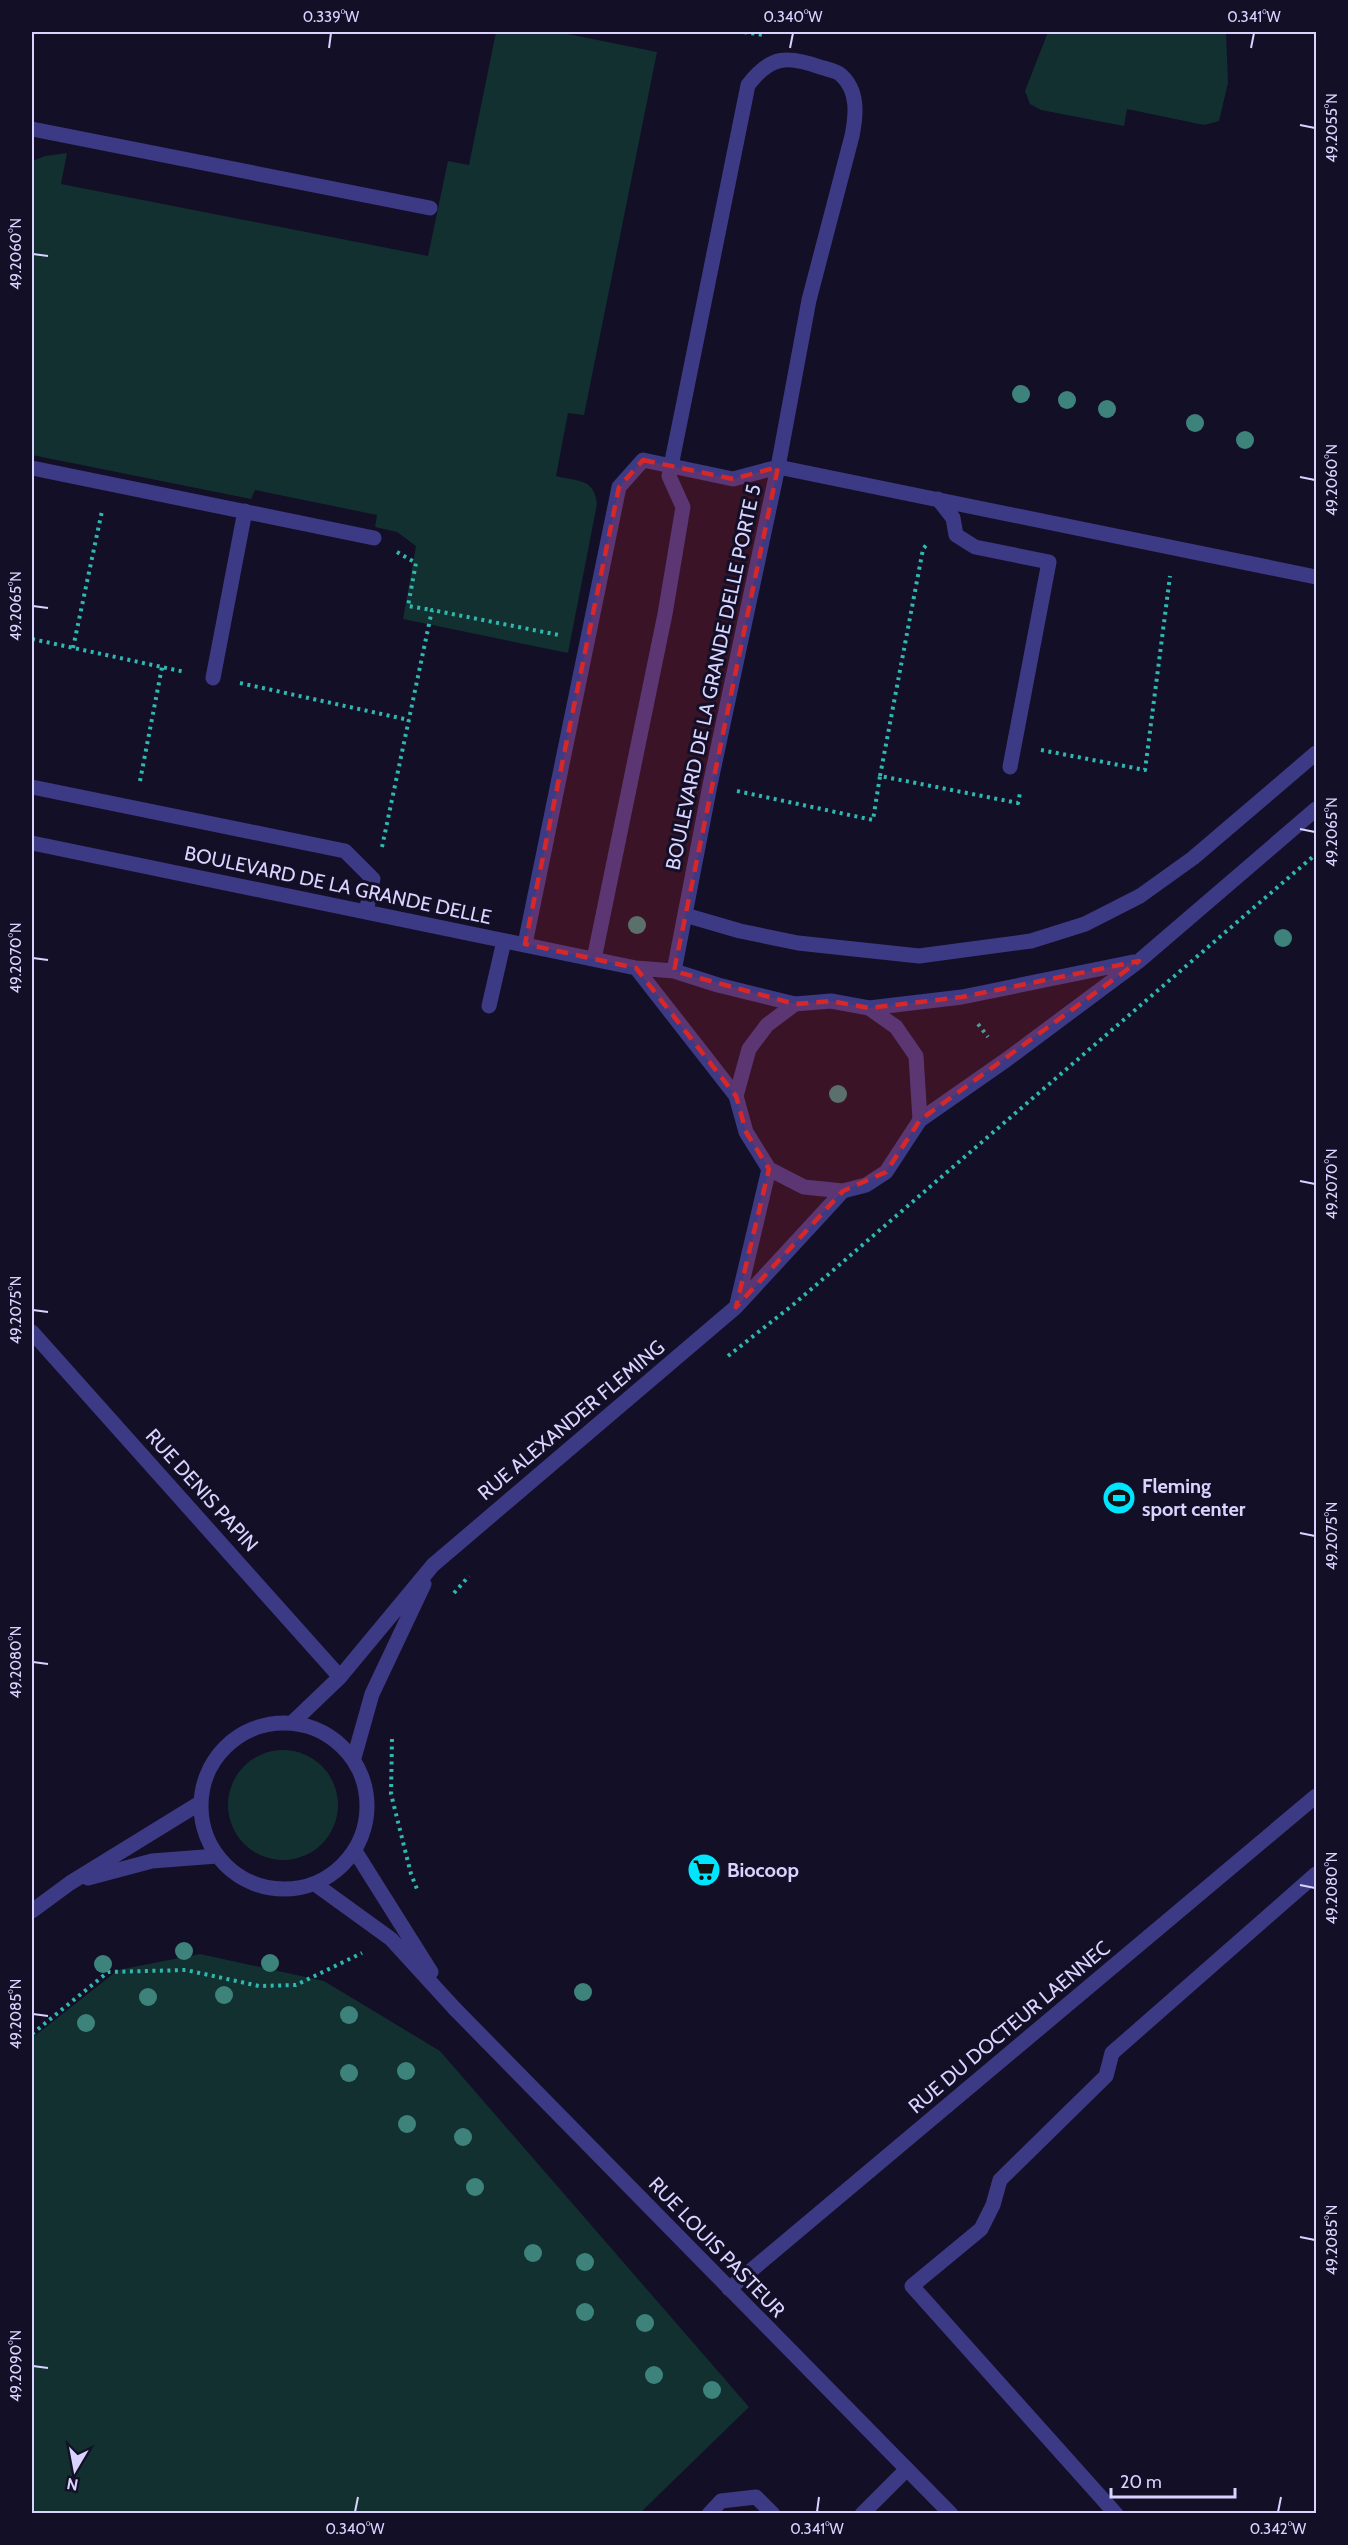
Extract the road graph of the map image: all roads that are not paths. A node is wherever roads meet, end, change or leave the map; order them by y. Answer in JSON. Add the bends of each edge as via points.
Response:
{"nodes":[{"id":1,"x":32,"y":129,"type":"edge"},
{"id":2,"x":430,"y":208,"type":"dead end"},
{"id":3,"x":671,"y":466,"type":"junction"},
{"id":4,"x":778,"y":467,"type":"junction"},
{"id":5,"x":32,"y":468,"type":"edge"},
{"id":6,"x":938,"y":499,"type":"junction"},
{"id":7,"x":245,"y":511,"type":"junction"},
{"id":8,"x":374,"y":538,"type":"road end"},
{"id":9,"x":1317,"y":577,"type":"edge"},
{"id":10,"x":213,"y":678,"type":"dead end"},
{"id":11,"x":1317,"y":753,"type":"edge"},
{"id":12,"x":1010,"y":767,"type":"dead end"},
{"id":13,"x":32,"y":787,"type":"edge"},
{"id":14,"x":1317,"y":809,"type":"edge"},
{"id":15,"x":32,"y":843,"type":"edge"},
{"id":16,"x":366,"y":912,"type":"junction"},
{"id":17,"x":685,"y":915,"type":"junction"},
{"id":18,"x":504,"y":941,"type":"junction"},
{"id":19,"x":525,"y":944,"type":"junction"},
{"id":20,"x":594,"y":959,"type":"junction"},
{"id":21,"x":1139,"y":961,"type":"junction"},
{"id":22,"x":636,"y":968,"type":"junction"},
{"id":23,"x":674,"y":971,"type":"junction"},
{"id":24,"x":795,"y":1004,"type":"junction"},
{"id":25,"x":489,"y":1006,"type":"dead end"},
{"id":26,"x":869,"y":1008,"type":"junction"},
{"id":27,"x":736,"y":1096,"type":"junction"},
{"id":28,"x":920,"y":1120,"type":"junction"},
{"id":29,"x":768,"y":1169,"type":"junction"},
{"id":30,"x":843,"y":1191,"type":"junction"},
{"id":31,"x":736,"y":1307,"type":"junction"},
{"id":32,"x":32,"y":1332,"type":"edge"},
{"id":33,"x":433,"y":1565,"type":"junction"},
{"id":34,"x":340,"y":1677,"type":"junction"},
{"id":35,"x":293,"y":1722,"type":"junction"},
{"id":36,"x":354,"y":1758,"type":"junction"},
{"id":37,"x":1317,"y":1796,"type":"edge"},
{"id":38,"x":200,"y":1803,"type":"junction"},
{"id":39,"x":355,"y":1851,"type":"junction"},
{"id":40,"x":217,"y":1856,"type":"junction"},
{"id":41,"x":1317,"y":1874,"type":"edge"},
{"id":42,"x":70,"y":1883,"type":"junction"},
{"id":43,"x":315,"y":1884,"type":"junction"},
{"id":44,"x":32,"y":1911,"type":"edge"},
{"id":45,"x":455,"y":2009,"type":"junction"},
{"id":46,"x":729,"y":2289,"type":"junction"},
{"id":47,"x":907,"y":2469,"type":"junction"},
{"id":48,"x":709,"y":2514,"type":"edge"},
{"id":49,"x":773,"y":2514,"type":"edge"},
{"id":50,"x":861,"y":2514,"type":"edge"},
{"id":51,"x":951,"y":2514,"type":"edge"},
{"id":52,"x":1116,"y":2514,"type":"edge"}],
"edges":[{"from":1,"to":2,"type":"street"},
{"from":3,"to":4,"type":"street","via":[[733,479]]},
{"from":3,"to":4,"type":"street","via":[[747,85],[761,68],[782,58],[841,74],[856,110],[809,300]]},
{"from":3,"to":19,"type":"street","via":[[642,460],[619,487]]},
{"from":3,"to":20,"type":"street","via":[[669,476],[683,507],[665,614]]},
{"from":4,"to":6,"type":"street","name":"BOULEVARD DE LA GRANDE DELLE PORTE 5"},
{"from":4,"to":17,"type":"street","name":"BOULEVARD DE LA GRANDE DELLE PORTE 5"},
{"from":5,"to":7,"type":"street"},
{"from":6,"to":9,"type":"street","name":"BOULEVARD DE LA GRANDE DELLE PORTE 5"},
{"from":6,"to":12,"type":"street","via":[[952,518],[956,535],[975,547],[1049,562]]},
{"from":7,"to":8,"type":"street"},
{"from":7,"to":10,"type":"street"},
{"from":11,"to":17,"type":"street","via":[[1193,858],[1140,896],[1085,924],[1031,941],[919,956],[798,943]]},
{"from":13,"to":16,"type":"street","via":[[345,851],[373,879]]},
{"from":14,"to":21,"type":"street"},
{"from":15,"to":16,"type":"street","name":"BOULEVARD DE LA GRANDE DELLE"},
{"from":16,"to":18,"type":"street","name":"BOULEVARD DE LA GRANDE DELLE"},
{"from":17,"to":23,"type":"street","name":"BOULEVARD DE LA GRANDE DELLE PORTE 5"},
{"from":18,"to":19,"type":"street","name":"BOULEVARD DE LA GRANDE DELLE"},
{"from":18,"to":25,"type":"street"},
{"from":19,"to":20,"type":"street","name":"BOULEVARD DE LA GRANDE DELLE"},
{"from":20,"to":22,"type":"street","name":"BOULEVARD DE LA GRANDE DELLE"},
{"from":21,"to":26,"type":"street","via":[[962,998]]},
{"from":21,"to":28,"type":"street"},
{"from":22,"to":23,"type":"street","name":"BOULEVARD DE LA GRANDE DELLE"},
{"from":22,"to":27,"type":"street"},
{"from":23,"to":24,"type":"street","name":"BOULEVARD DE LA GRANDE DELLE"},
{"from":24,"to":26,"type":"street","via":[[831,1001]]},
{"from":24,"to":27,"type":"street","via":[[767,1025],[749,1049]]},
{"from":26,"to":28,"type":"street","via":[[896,1027],[916,1056]]},
{"from":27,"to":29,"type":"street","via":[[746,1132]]},
{"from":28,"to":30,"type":"street","via":[[886,1172],[866,1185]]},
{"from":29,"to":30,"type":"street","via":[[804,1187]]},
{"from":29,"to":31,"type":"street"},
{"from":30,"to":31,"type":"street","name":"RUE ALEXANDER FLEMING"},
{"from":31,"to":33,"type":"street","name":"RUE ALEXANDER FLEMING"},
{"from":32,"to":34,"type":"street","name":"RUE DENIS PAPIN"},
{"from":33,"to":34,"type":"street","name":"RUE ALEXANDER FLEMING"},
{"from":33,"to":36,"type":"street","name":"RUE ALEXANDER FLEMING","via":[[372,1694]]},
{"from":34,"to":35,"type":"street","name":"RUE ALEXANDER FLEMING"},
{"from":35,"to":36,"type":"street","via":[[317,1728],[338,1741]]},
{"from":35,"to":38,"type":"street","via":[[265,1724],[240,1734],[219,1752],[206,1776]]},
{"from":36,"to":39,"type":"street","via":[[365,1781],[368,1805],[365,1829]]},
{"from":37,"to":46,"type":"street","name":"RUE DU DOCTEUR LAENNEC"},
{"from":38,"to":40,"type":"street","via":[[204,1831]]},
{"from":38,"to":42,"type":"street"},
{"from":39,"to":43,"type":"street","via":[[338,1871]]},
{"from":39,"to":45,"type":"street"},
{"from":40,"to":42,"type":"street","via":[[152,1861]]},
{"from":40,"to":43,"type":"street","via":[[237,1875],[261,1886],[288,1890]]},
{"from":41,"to":52,"type":"street","via":[[1112,2053],[1106,2076],[1000,2180],[981,2229],[912,2286]]},
{"from":42,"to":44,"type":"street"},
{"from":43,"to":45,"type":"street","via":[[391,1939]]},
{"from":45,"to":46,"type":"street","name":"RUE LOUIS PASTEUR"},
{"from":46,"to":47,"type":"street","name":"RUE LOUIS PASTEUR"},
{"from":47,"to":50,"type":"street"},
{"from":47,"to":51,"type":"street","name":"RUE LOUIS PASTEUR"},
{"from":48,"to":49,"type":"street","via":[[721,2501],[756,2497]]}]}
